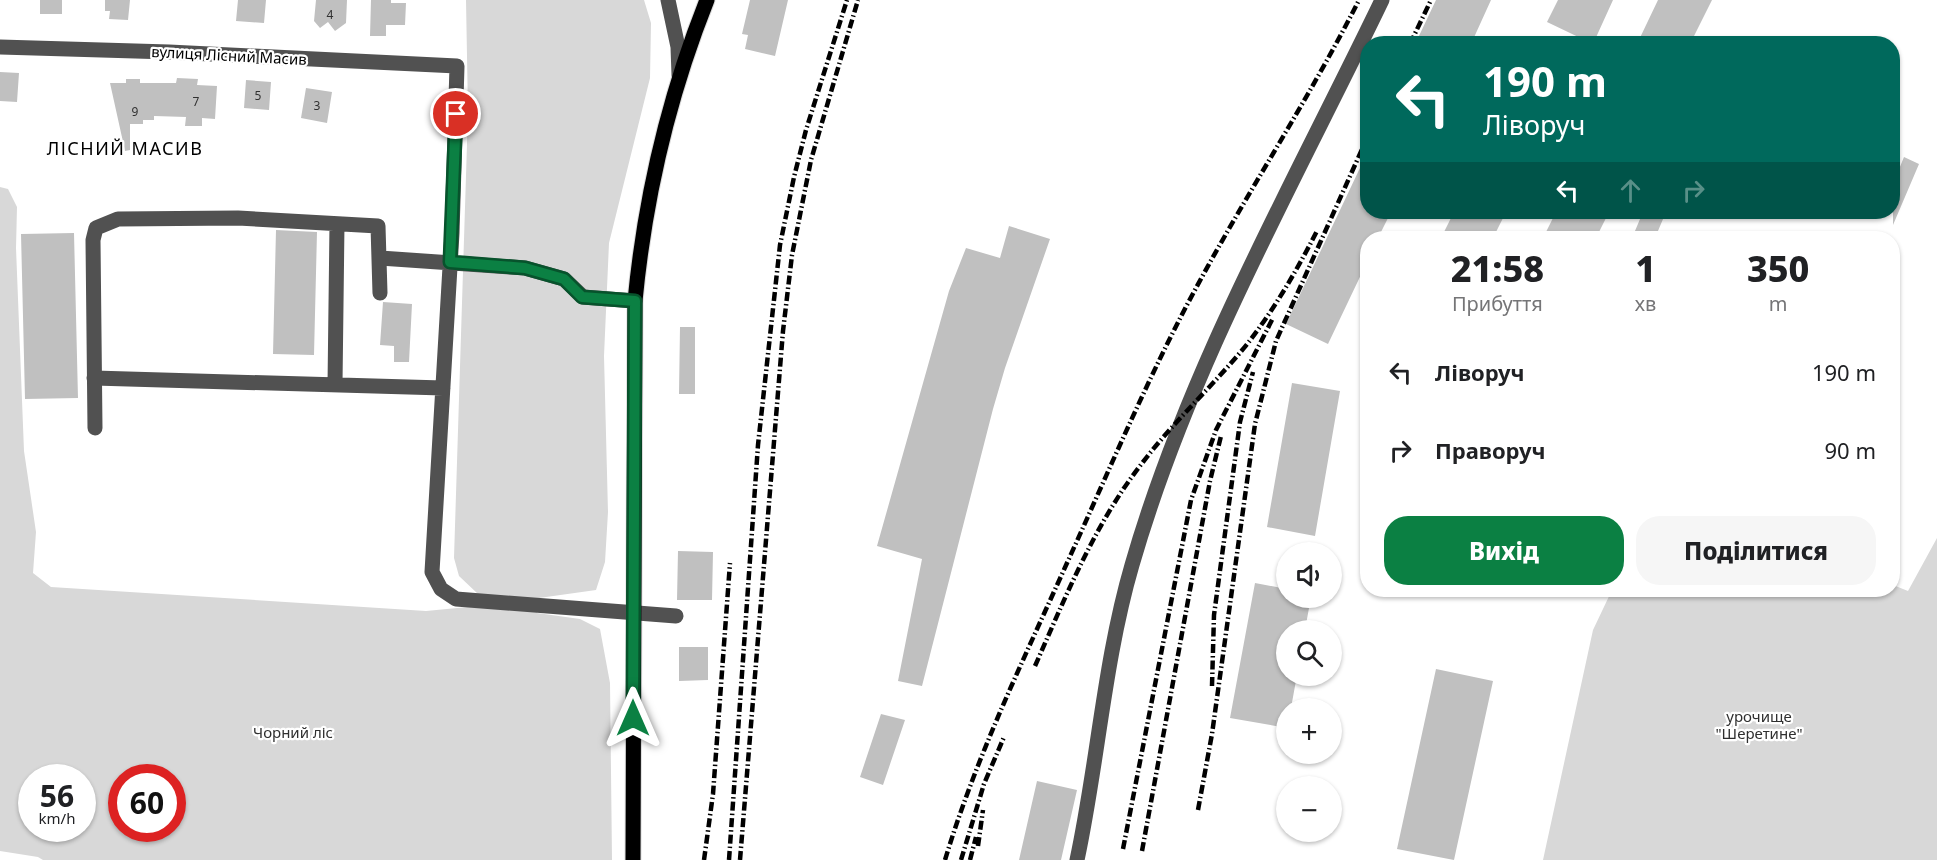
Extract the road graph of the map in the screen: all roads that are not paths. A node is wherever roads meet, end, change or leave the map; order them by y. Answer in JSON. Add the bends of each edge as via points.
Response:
{"nodes":[{"id":1,"x":668,"y":0,"type":"edge"},
{"id":2,"x":707,"y":0,"type":"edge"},
{"id":3,"x":1382,"y":0,"type":"edge"},
{"id":4,"x":1364,"y":36,"type":"edge"},
{"id":5,"x":1360,"y":45,"type":"edge"},
{"id":6,"x":0,"y":47,"type":"edge"},
{"id":7,"x":679,"y":75,"type":"junction"},
{"id":8,"x":337,"y":224,"type":"junction"},
{"id":9,"x":380,"y":258,"type":"junction"},
{"id":10,"x":450,"y":262,"type":"junction"},
{"id":11,"x":380,"y":293,"type":"dead end"},
{"id":12,"x":635,"y":301,"type":"junction"},
{"id":13,"x":94,"y":378,"type":"junction"},
{"id":14,"x":335,"y":385,"type":"junction"},
{"id":15,"x":443,"y":388,"type":"junction"},
{"id":16,"x":95,"y":428,"type":"dead end"},
{"id":17,"x":634,"y":613,"type":"junction"},
{"id":18,"x":676,"y":616,"type":"dead end"},
{"id":19,"x":633,"y":860,"type":"edge"},
{"id":20,"x":1077,"y":860,"type":"edge"}],
"edges":[{"from":1,"to":7,"type":"street","via":[[678,47]]},
{"from":2,"to":7,"type":"main road"},
{"from":3,"to":4,"type":"street"},
{"from":5,"to":20,"type":"street","via":[[1210,353],[1152,502],[1117,628]]},
{"from":6,"to":10,"type":"street","name":"вулиця Лісний Масив","via":[[457,66]]},
{"from":7,"to":12,"type":"main road","via":[[645,214]]},
{"from":8,"to":9,"type":"street","via":[[378,226]]},
{"from":8,"to":13,"type":"street","via":[[238,218],[118,219],[96,228]]},
{"from":8,"to":14,"type":"street"},
{"from":9,"to":10,"type":"street"},
{"from":9,"to":11,"type":"street"},
{"from":10,"to":12,"type":"street","via":[[525,268],[564,279],[582,297]]},
{"from":10,"to":15,"type":"street"},
{"from":12,"to":17,"type":"main road"},
{"from":13,"to":14,"type":"street"},
{"from":13,"to":16,"type":"street"},
{"from":14,"to":15,"type":"street"},
{"from":15,"to":17,"type":"street","via":[[432,572],[441,590],[456,600]]},
{"from":17,"to":18,"type":"street"},
{"from":17,"to":19,"type":"main road"}]}
